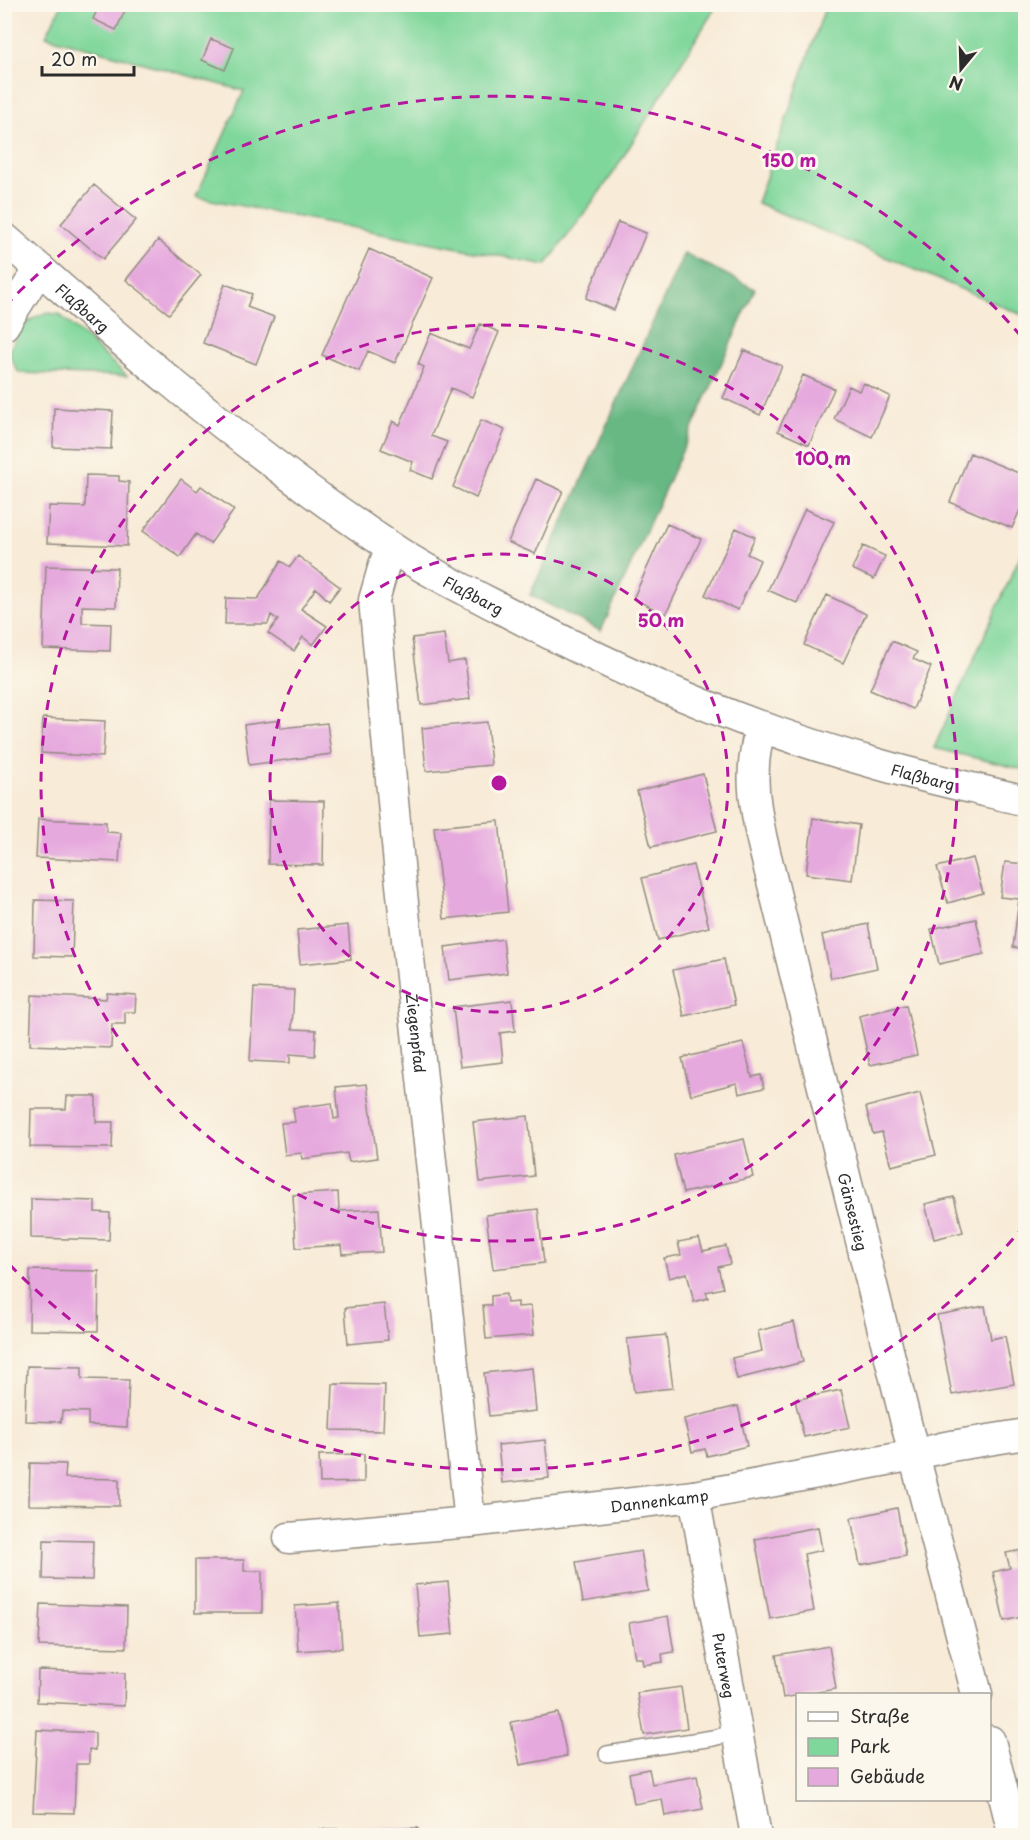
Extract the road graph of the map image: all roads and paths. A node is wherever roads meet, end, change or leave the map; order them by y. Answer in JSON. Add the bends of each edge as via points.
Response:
{"nodes":[{"id":1,"x":4,"y":238,"type":"edge"},
{"id":2,"x":41,"y":270,"type":"junction"},
{"id":3,"x":4,"y":325,"type":"edge"},
{"id":4,"x":391,"y":548,"type":"junction"},
{"id":5,"x":761,"y":726,"type":"junction"},
{"id":6,"x":1026,"y":801,"type":"edge"},
{"id":7,"x":1026,"y":1434,"type":"edge"},
{"id":8,"x":914,"y":1455,"type":"junction"},
{"id":9,"x":694,"y":1496,"type":"junction"},
{"id":10,"x":470,"y":1522,"type":"junction"},
{"id":11,"x":289,"y":1538,"type":"dead end"},
{"id":12,"x":976,"y":1693,"type":"edge"},
{"id":13,"x":737,"y":1732,"type":"junction"},
{"id":14,"x":991,"y":1745,"type":"edge"},
{"id":15,"x":607,"y":1754,"type":"dead end"},
{"id":16,"x":756,"y":1836,"type":"edge"},
{"id":17,"x":1014,"y":1836,"type":"edge"}],
"edges":[{"from":1,"to":2,"type":"street","name":"Flaßbarg"},
{"from":2,"to":3,"type":"street"},
{"from":2,"to":4,"type":"street","name":"Flaßbarg","via":[[179,389]]},
{"from":4,"to":5,"type":"street","name":"Flaßbarg","via":[[547,633]]},
{"from":4,"to":10,"type":"street","name":"Ziegenpfad","via":[[374,600]]},
{"from":5,"to":6,"type":"street","name":"Flaßbarg","via":[[881,765]]},
{"from":5,"to":8,"type":"street","name":"Gänsestieg","via":[[752,771],[762,840]]},
{"from":7,"to":8,"type":"street","name":"Dannenkamp"},
{"from":8,"to":9,"type":"street","name":"Dannenkamp"},
{"from":8,"to":12,"type":"street","name":"Gänsestieg"},
{"from":9,"to":10,"type":"street","name":"Dannenkamp"},
{"from":9,"to":13,"type":"street","name":"Puterweg"},
{"from":10,"to":11,"type":"street","name":"Dannenkamp"},
{"from":13,"to":15,"type":"lane"},
{"from":13,"to":16,"type":"street","name":"Puterweg"},
{"from":14,"to":17,"type":"street"}]}
